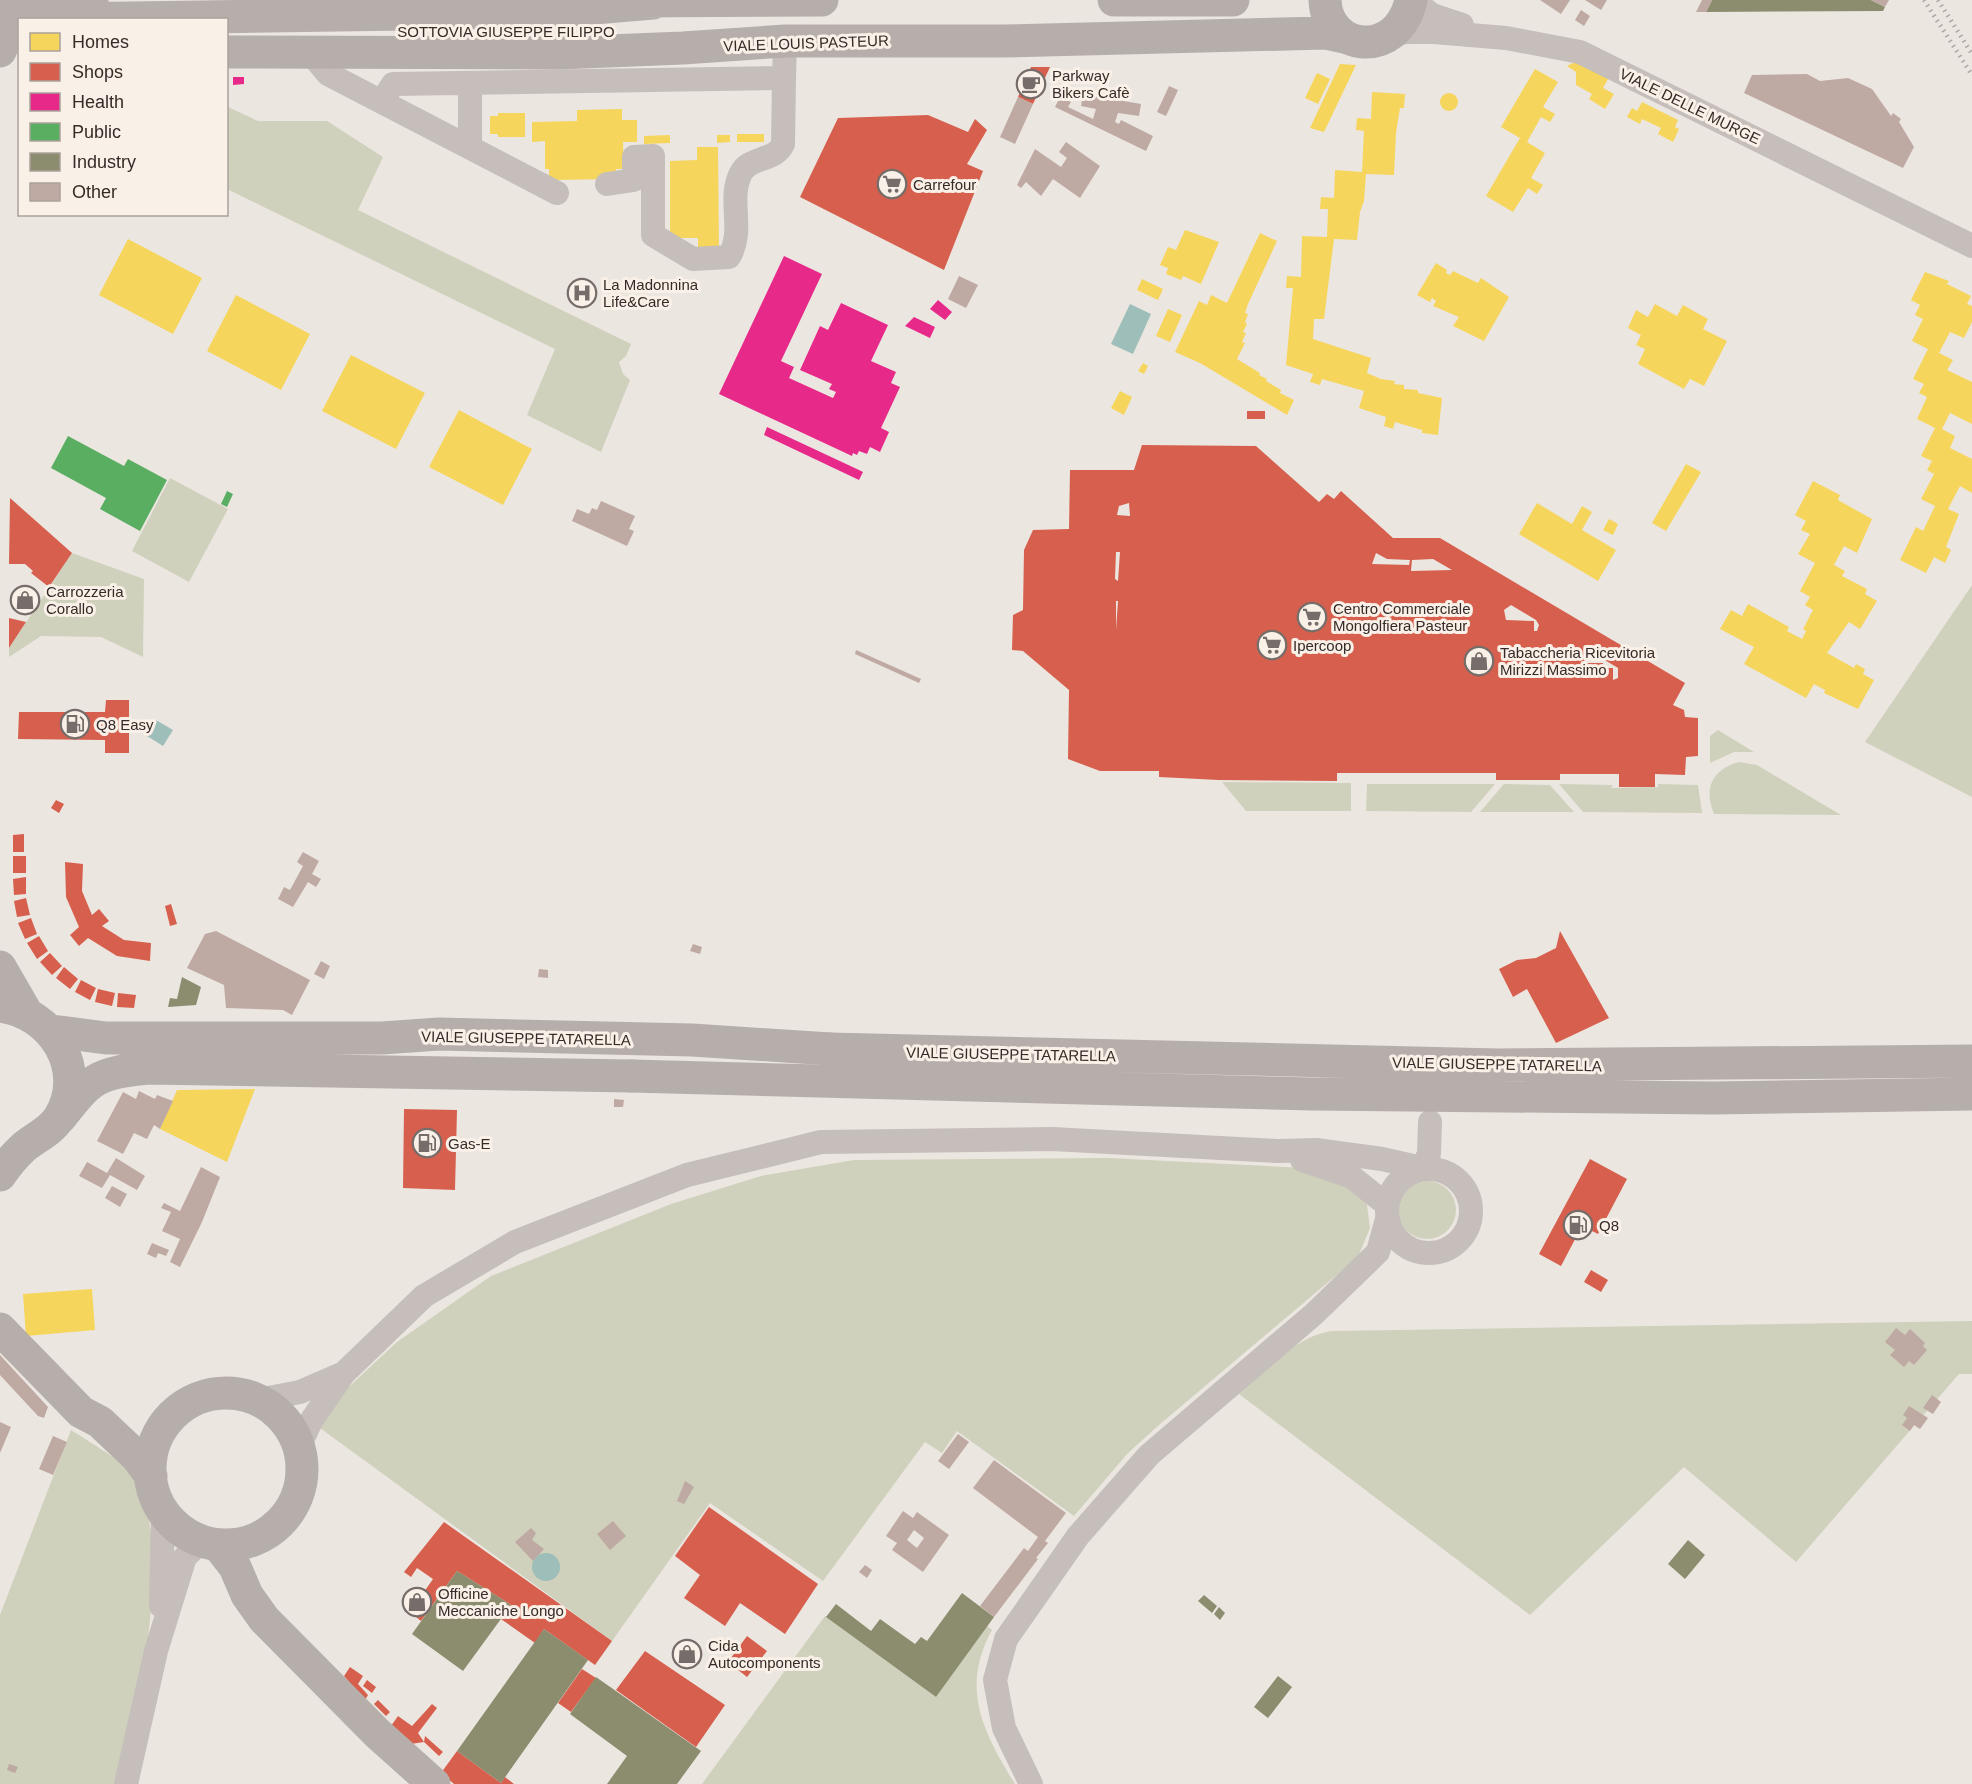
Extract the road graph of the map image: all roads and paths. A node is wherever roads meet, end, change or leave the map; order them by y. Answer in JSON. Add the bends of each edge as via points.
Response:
{"nodes":[{"id":1,"x":109,"y":0,"type":"edge"},
{"id":2,"x":822,"y":0,"type":"edge"},
{"id":3,"x":1114,"y":0,"type":"edge"},
{"id":4,"x":1233,"y":0,"type":"edge"},
{"id":5,"x":1325,"y":0,"type":"edge"},
{"id":6,"x":1412,"y":0,"type":"edge"},
{"id":7,"x":638,"y":1,"type":"edge"},
{"id":8,"x":12,"y":6,"type":"edge"},
{"id":9,"x":131,"y":18,"type":"edge"},
{"id":10,"x":228,"y":33,"type":"edge"},
{"id":11,"x":1389,"y":36,"type":"junction"},
{"id":12,"x":1499,"y":37,"type":"junction"},
{"id":13,"x":1348,"y":38,"type":"junction"},
{"id":14,"x":785,"y":40,"type":"junction"},
{"id":15,"x":309,"y":51,"type":"junction"},
{"id":16,"x":18,"y":52,"type":"edge"},
{"id":17,"x":228,"y":52,"type":"edge"},
{"id":18,"x":0,"y":53,"type":"edge"},
{"id":19,"x":784,"y":78,"type":"junction"},
{"id":20,"x":470,"y":83,"type":"junction"},
{"id":21,"x":382,"y":101,"type":"junction"},
{"id":22,"x":470,"y":147,"type":"junction"},
{"id":23,"x":607,"y":184,"type":"dead end"},
{"id":24,"x":557,"y":193,"type":"dead end"},
{"id":25,"x":1972,"y":246,"type":"edge"},
{"id":26,"x":0,"y":966,"type":"edge"},
{"id":27,"x":26,"y":1016,"type":"edge"},
{"id":28,"x":1972,"y":1061,"type":"edge"},
{"id":29,"x":1972,"y":1094,"type":"edge"},
{"id":30,"x":60,"y":1118,"type":"junction"},
{"id":31,"x":1430,"y":1122,"type":"dead end"},
{"id":32,"x":12,"y":1148,"type":"edge"},
{"id":33,"x":1277,"y":1151,"type":"junction"},
{"id":34,"x":1422,"y":1168,"type":"junction"},
{"id":35,"x":0,"y":1174,"type":"edge"},
{"id":36,"x":1387,"y":1212,"type":"junction"},
{"id":37,"x":1410,"y":1249,"type":"junction"},
{"id":38,"x":1377,"y":1252,"type":"junction"},
{"id":39,"x":0,"y":1329,"type":"edge"},
{"id":40,"x":344,"y":1372,"type":"junction"},
{"id":41,"x":258,"y":1400,"type":"junction"},
{"id":42,"x":168,"y":1421,"type":"junction"},
{"id":43,"x":100,"y":1422,"type":"junction"},
{"id":44,"x":299,"y":1448,"type":"junction"},
{"id":45,"x":151,"y":1476,"type":"junction"},
{"id":46,"x":163,"y":1509,"type":"junction"},
{"id":47,"x":276,"y":1527,"type":"junction"},
{"id":48,"x":210,"y":1543,"type":"junction"},
{"id":49,"x":264,"y":1619,"type":"junction"},
{"id":50,"x":156,"y":1652,"type":"junction"},
{"id":51,"x":126,"y":1784,"type":"edge"},
{"id":52,"x":434,"y":1784,"type":"edge"},
{"id":53,"x":1031,"y":1784,"type":"edge"}],
"edges":[{"from":1,"to":8,"type":"main road"},
{"from":2,"to":7,"type":"main road"},
{"from":3,"to":4,"type":"main road"},
{"from":5,"to":13,"type":"main road","via":[[1336,29]]},
{"from":6,"to":11,"type":"main road","via":[[1401,27]]},
{"from":6,"to":12,"type":"street","via":[[1432,15]]},
{"from":7,"to":9,"type":"main road","name":"SOTTOVIA GIUSEPPE FILIPPO","via":[[546,12]]},
{"from":8,"to":18,"type":"main road"},
{"from":10,"to":14,"type":"main road","name":"SOTTOVIA GIUSEPPE FILIPPO","via":[[580,29]]},
{"from":11,"to":12,"type":"street","name":"VIALE DELLE MURGE","via":[[1405,32]]},
{"from":11,"to":13,"type":"main road","name":"VIALE LOUIS PASTEUR","via":[[1362,42]]},
{"from":12,"to":25,"type":"street","name":"VIALE DELLE MURGE","via":[[1580,52]]},
{"from":13,"to":14,"type":"main road","name":"VIALE LOUIS PASTEUR","via":[[1324,33],[1004,42]]},
{"from":14,"to":15,"type":"main road","name":"VIALE LOUIS PASTEUR","via":[[559,53]]},
{"from":14,"to":19,"type":"street"},
{"from":15,"to":17,"type":"main road","name":"VIALE LOUIS PASTEUR"},
{"from":15,"to":21,"type":"street","via":[[328,74]]},
{"from":16,"to":18,"type":"main road"},
{"from":19,"to":20,"type":"street"},
{"from":19,"to":23,"type":"street","via":[[783,144],[777,152],[747,165],[739,177],[736,243],[729,257],[693,259],[653,236],[653,156],[634,156],[634,180]]},
{"from":20,"to":21,"type":"street","via":[[393,84]]},
{"from":20,"to":22,"type":"street"},
{"from":21,"to":22,"type":"street"},
{"from":22,"to":24,"type":"street"},
{"from":26,"to":27,"type":"main road"},
{"from":27,"to":28,"type":"main road","name":"VIALE GIUSEPPE TATARELLA","bridge":true,"via":[[106,1038],[382,1038],[439,1034],[692,1040],[830,1049],[1498,1065]]},
{"from":27,"to":30,"type":"main road","via":[[66,1055],[70,1074]]},
{"from":29,"to":30,"type":"main road","name":"VIALE GIUSEPPE TATARELLA","bridge":true,"via":[[1714,1098],[1312,1094],[148,1068],[105,1075],[84,1087]]},
{"from":30,"to":32,"type":"main road","name":"VIALE GIUSEPPE TATARELLA","via":[[45,1133]]},
{"from":31,"to":34,"type":"street","via":[[1429,1154]]},
{"from":32,"to":35,"type":"main road","name":"VIALE GIUSEPPE TATARELLA"},
{"from":33,"to":34,"type":"street","via":[[1338,1152]]},
{"from":33,"to":36,"type":"street","via":[[1352,1178],[1368,1188]]},
{"from":33,"to":40,"type":"street","via":[[1052,1139],[821,1142],[687,1175],[515,1242],[424,1296]]},
{"from":34,"to":36,"type":"street","via":[[1399,1180],[1390,1191]]},
{"from":34,"to":37,"type":"street","via":[[1437,1169],[1458,1180],[1470,1200],[1470,1221],[1466,1232],[1451,1247],[1431,1254]]},
{"from":36,"to":37,"type":"street","via":[[1399,1242]]},
{"from":36,"to":38,"type":"street"},
{"from":37,"to":38,"type":"street"},
{"from":38,"to":53,"type":"street","via":[[1314,1314],[1149,1455],[1078,1536],[1006,1639],[995,1680],[1004,1728]]},
{"from":39,"to":43,"type":"main road","via":[[81,1412]]},
{"from":40,"to":41,"type":"street","via":[[300,1392]]},
{"from":40,"to":44,"type":"street","via":[[310,1421]]},
{"from":41,"to":42,"type":"main road","via":[[219,1393],[183,1407]]},
{"from":41,"to":44,"type":"main road","via":[[284,1419]]},
{"from":42,"to":43,"type":"main road","via":[[131,1425]]},
{"from":42,"to":45,"type":"main road","via":[[152,1456]]},
{"from":43,"to":45,"type":"main road"},
{"from":44,"to":47,"type":"main road","via":[[299,1491]]},
{"from":45,"to":46,"type":"main road"},
{"from":46,"to":48,"type":"main road","via":[[180,1529]]},
{"from":46,"to":50,"type":"street","via":[[162,1593]]},
{"from":47,"to":48,"type":"main road","via":[[237,1544]]},
{"from":47,"to":49,"type":"main road","via":[[258,1564],[256,1584]]},
{"from":48,"to":49,"type":"main road","via":[[234,1567]]},
{"from":48,"to":50,"type":"street","via":[[185,1557]]},
{"from":49,"to":52,"type":"main road","via":[[378,1734]]},
{"from":50,"to":51,"type":"street"}]}
